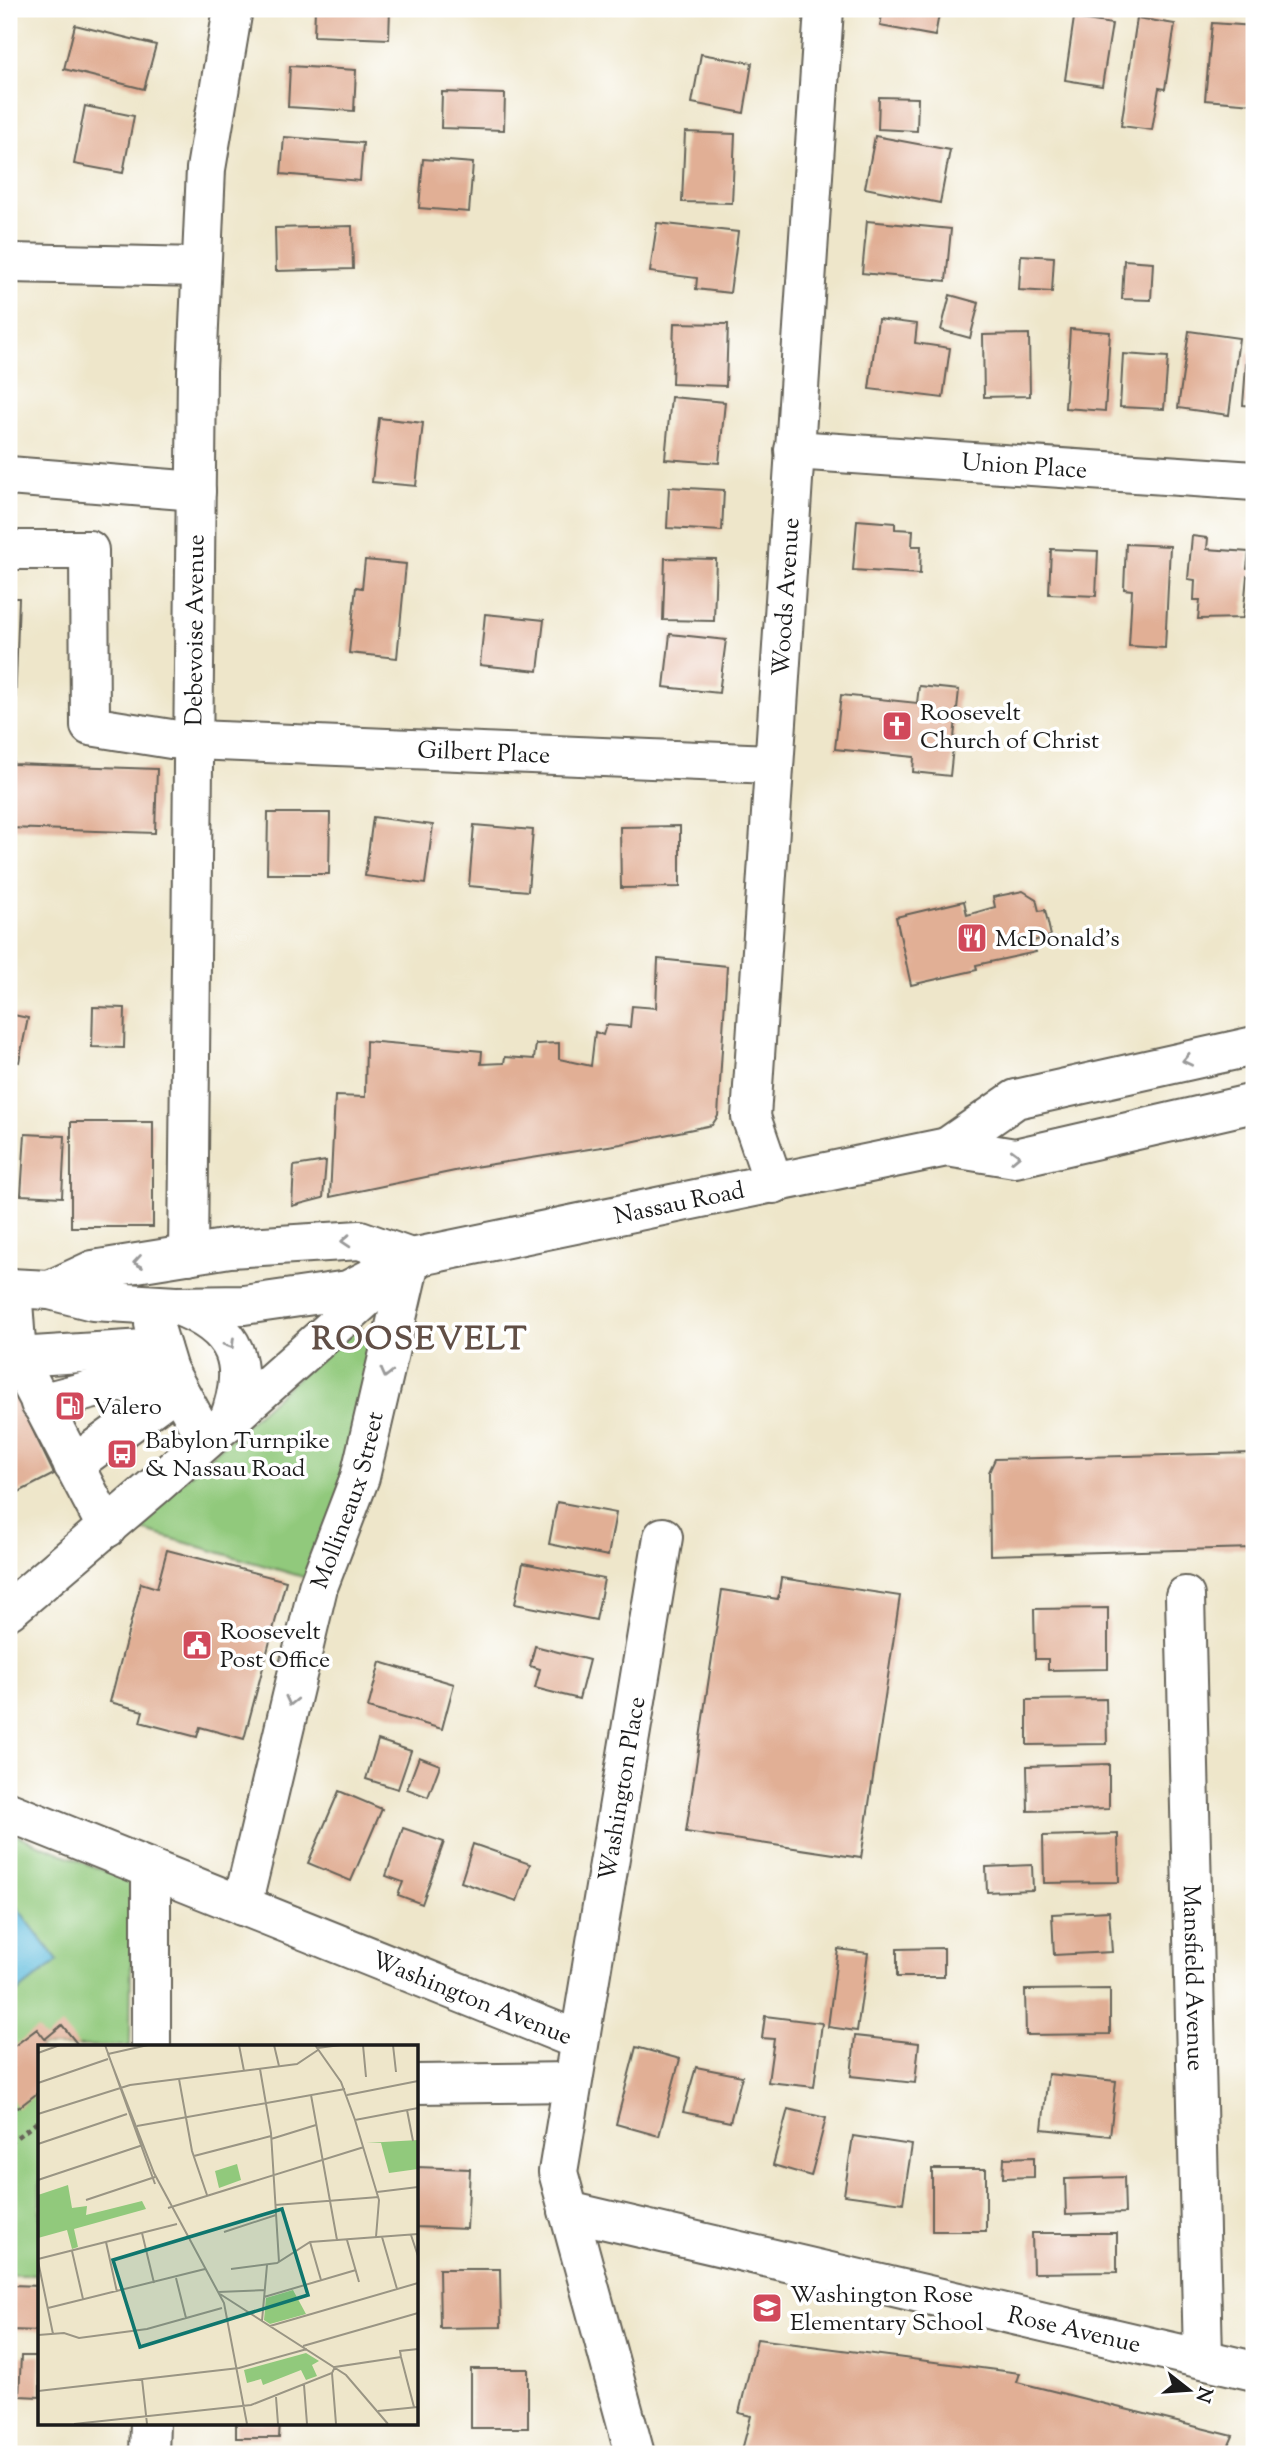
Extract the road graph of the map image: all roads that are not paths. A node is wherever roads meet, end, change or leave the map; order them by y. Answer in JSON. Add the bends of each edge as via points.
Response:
{"nodes":[{"id":1,"x":233,"y":9,"type":"edge"},
{"id":2,"x":824,"y":9,"type":"edge"},
{"id":3,"x":9,"y":263,"type":"edge"},
{"id":4,"x":201,"y":267,"type":"junction"},
{"id":5,"x":794,"y":450,"type":"junction"},
{"id":6,"x":9,"y":476,"type":"edge"},
{"id":7,"x":1254,"y":481,"type":"edge"},
{"id":8,"x":196,"y":491,"type":"junction"},
{"id":9,"x":9,"y":550,"type":"edge"},
{"id":10,"x":194,"y":740,"type":"junction"},
{"id":11,"x":772,"y":764,"type":"junction"},
{"id":12,"x":1254,"y":1046,"type":"edge"},
{"id":13,"x":1254,"y":1103,"type":"edge"},
{"id":14,"x":947,"y":1147,"type":"junction"},
{"id":15,"x":774,"y":1184,"type":"junction"},
{"id":16,"x":188,"y":1255,"type":"junction"},
{"id":17,"x":411,"y":1258,"type":"junction"},
{"id":18,"x":10,"y":1288,"type":"edge"},
{"id":19,"x":50,"y":1290,"type":"junction"},
{"id":20,"x":162,"y":1305,"type":"junction"},
{"id":21,"x":17,"y":1356,"type":"junction"},
{"id":22,"x":169,"y":1369,"type":"junction"},
{"id":23,"x":40,"y":1403,"type":"junction"},
{"id":24,"x":217,"y":1431,"type":"junction"},
{"id":25,"x":73,"y":1465,"type":"junction"},
{"id":26,"x":107,"y":1528,"type":"junction"},
{"id":27,"x":663,"y":1537,"type":"dead end"},
{"id":28,"x":1185,"y":1596,"type":"dead end"},
{"id":29,"x":9,"y":1610,"type":"edge"},
{"id":30,"x":9,"y":1812,"type":"edge"},
{"id":31,"x":151,"y":1869,"type":"junction"},
{"id":32,"x":242,"y":1906,"type":"junction"},
{"id":33,"x":578,"y":2040,"type":"junction"},
{"id":34,"x":151,"y":2045,"type":"edge"},
{"id":35,"x":572,"y":2082,"type":"junction"},
{"id":36,"x":418,"y":2084,"type":"edge"},
{"id":37,"x":568,"y":2211,"type":"junction"},
{"id":38,"x":1203,"y":2358,"type":"junction"},
{"id":39,"x":1254,"y":2371,"type":"edge"},
{"id":40,"x":149,"y":2424,"type":"edge"},
{"id":41,"x":149,"y":2454,"type":"edge"},
{"id":42,"x":635,"y":2454,"type":"edge"}],
"edges":[{"from":1,"to":4,"type":"street","name":"Debevoise Avenue","via":[[206,169]]},
{"from":2,"to":5,"type":"street","name":"Woods Avenue"},
{"from":3,"to":4,"type":"street"},
{"from":4,"to":8,"type":"street","name":"Debevoise Avenue"},
{"from":5,"to":7,"type":"street","name":"Union Place"},
{"from":5,"to":11,"type":"street","name":"Woods Avenue"},
{"from":6,"to":8,"type":"street"},
{"from":8,"to":10,"type":"street","name":"Debevoise Avenue"},
{"from":9,"to":10,"type":"street","name":"Gilbert Place","via":[[89,550],[90,726]]},
{"from":10,"to":11,"type":"street","name":"Gilbert Place"},
{"from":10,"to":16,"type":"street","name":"Debevoise Avenue"},
{"from":11,"to":15,"type":"street","name":"Woods Avenue","via":[[751,1116]]},
{"from":12,"to":14,"type":"street","name":"Nassau Road","one_way":true,"via":[[1016,1099]]},
{"from":14,"to":13,"type":"street","name":"Nassau Road","one_way":true,"via":[[1015,1158]]},
{"from":14,"to":15,"type":"street","name":"Nassau Road"},
{"from":15,"to":17,"type":"street","name":"Nassau Road"},
{"from":17,"to":16,"type":"street","name":"Nassau Road","one_way":true,"via":[[360,1240]]},
{"from":16,"to":19,"type":"street","name":"Nassau Road","one_way":true,"via":[[93,1270]]},
{"from":17,"to":20,"type":"street","name":"Nassau Road","via":[[348,1290],[244,1305]]},
{"from":17,"to":24,"type":"street"},
{"from":17,"to":32,"type":"street","name":"Mollineaux Street","one_way":true,"via":[[360,1477],[318,1587]]},
{"from":18,"to":19,"type":"street","name":"Nassau Road"},
{"from":18,"to":21,"type":"street"},
{"from":19,"to":20,"type":"street","name":"Nassau Road","via":[[93,1301]]},
{"from":20,"to":22,"type":"street"},
{"from":20,"to":24,"type":"street","one_way":true,"via":[[197,1314],[230,1339],[238,1357],[240,1375]]},
{"from":21,"to":22,"type":"street"},
{"from":21,"to":23,"type":"street"},
{"from":22,"to":23,"type":"street"},
{"from":22,"to":24,"type":"street"},
{"from":22,"to":25,"type":"street"},
{"from":23,"to":25,"type":"street"},
{"from":24,"to":26,"type":"street"},
{"from":25,"to":26,"type":"street"},
{"from":26,"to":29,"type":"street"},
{"from":27,"to":33,"type":"street","name":"Washington Place"},
{"from":28,"to":38,"type":"street","name":"Mansfield Avenue"},
{"from":30,"to":31,"type":"street","name":"Washington Avenue"},
{"from":31,"to":32,"type":"street","name":"Washington Avenue"},
{"from":31,"to":34,"type":"street"},
{"from":32,"to":33,"type":"street","name":"Washington Avenue"},
{"from":33,"to":35,"type":"street","name":"Washington Avenue"},
{"from":35,"to":36,"type":"street"},
{"from":35,"to":37,"type":"street","name":"Washington Avenue","via":[[558,2172]]},
{"from":37,"to":38,"type":"street","name":"Rose Avenue"},
{"from":37,"to":42,"type":"street","name":"Washington Avenue"},
{"from":38,"to":39,"type":"street","name":"Rose Avenue"},
{"from":40,"to":41,"type":"street"}]}
